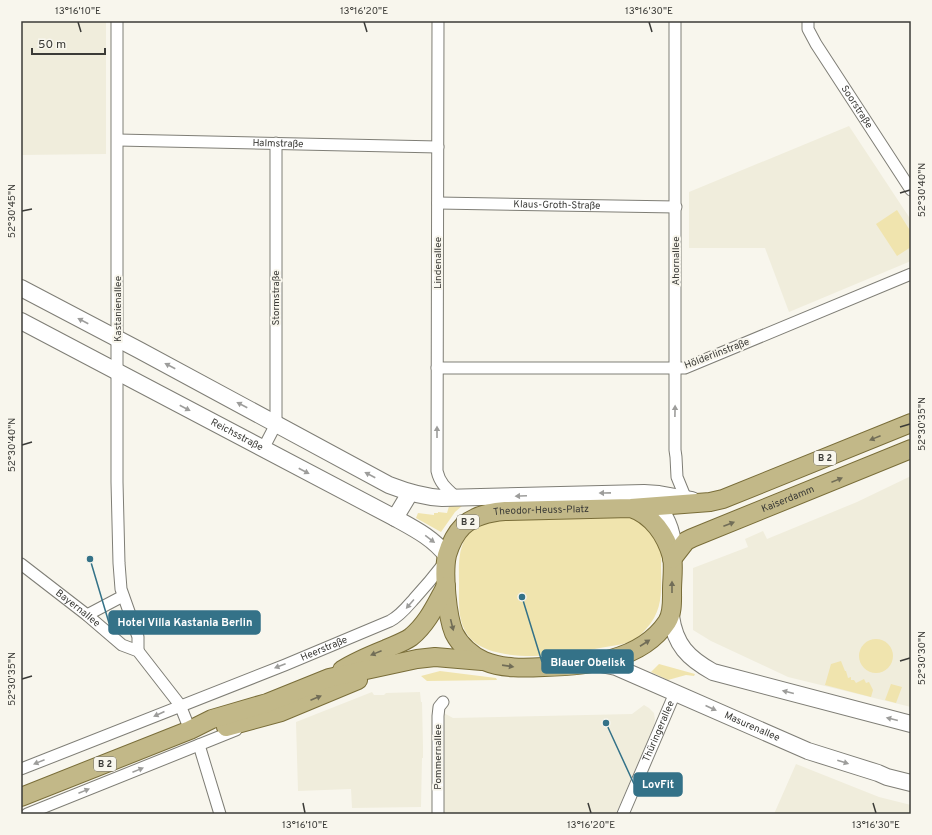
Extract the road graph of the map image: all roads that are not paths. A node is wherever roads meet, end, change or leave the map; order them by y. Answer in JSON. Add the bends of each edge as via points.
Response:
{"nodes":[{"id":1,"x":117,"y":21,"type":"edge"},
{"id":2,"x":438,"y":21,"type":"edge"},
{"id":3,"x":675,"y":21,"type":"edge"},
{"id":4,"x":808,"y":21,"type":"edge"},
{"id":5,"x":118,"y":140,"type":"junction"},
{"id":6,"x":276,"y":143,"type":"junction"},
{"id":7,"x":438,"y":147,"type":"junction"},
{"id":8,"x":911,"y":190,"type":"edge"},
{"id":9,"x":438,"y":203,"type":"junction"},
{"id":10,"x":676,"y":207,"type":"junction"},
{"id":11,"x":911,"y":274,"type":"edge"},
{"id":12,"x":21,"y":288,"type":"edge"},
{"id":13,"x":21,"y":322,"type":"edge"},
{"id":14,"x":118,"y":340,"type":"junction"},
{"id":15,"x":437,"y":368,"type":"junction"},
{"id":16,"x":675,"y":368,"type":"junction"},
{"id":17,"x":118,"y":372,"type":"junction"},
{"id":18,"x":911,"y":423,"type":"edge"},
{"id":19,"x":276,"y":424,"type":"junction"},
{"id":20,"x":263,"y":449,"type":"junction"},
{"id":21,"x":911,"y":449,"type":"edge"},
{"id":22,"x":410,"y":493,"type":"junction"},
{"id":23,"x":644,"y":493,"type":"junction"},
{"id":24,"x":457,"y":498,"type":"junction"},
{"id":25,"x":693,"y":500,"type":"junction"},
{"id":26,"x":658,"y":506,"type":"junction"},
{"id":27,"x":631,"y":508,"type":"junction"},
{"id":28,"x":395,"y":518,"type":"junction"},
{"id":29,"x":447,"y":558,"type":"junction"},
{"id":30,"x":672,"y":558,"type":"junction"},
{"id":31,"x":21,"y":564,"type":"edge"},
{"id":32,"x":446,"y":586,"type":"junction"},
{"id":33,"x":123,"y":596,"type":"junction"},
{"id":34,"x":87,"y":615,"type":"junction"},
{"id":35,"x":671,"y":616,"type":"junction"},
{"id":36,"x":138,"y":651,"type":"junction"},
{"id":37,"x":485,"y":662,"type":"junction"},
{"id":38,"x":596,"y":663,"type":"junction"},
{"id":39,"x":393,"y":665,"type":"junction"},
{"id":40,"x":329,"y":678,"type":"junction"},
{"id":41,"x":675,"y":693,"type":"junction"},
{"id":42,"x":443,"y":702,"type":"dead end"},
{"id":43,"x":180,"y":706,"type":"junction"},
{"id":44,"x":267,"y":716,"type":"junction"},
{"id":45,"x":911,"y":724,"type":"edge"},
{"id":46,"x":190,"y":730,"type":"junction"},
{"id":47,"x":199,"y":745,"type":"junction"},
{"id":48,"x":21,"y":769,"type":"edge"},
{"id":49,"x":911,"y":783,"type":"edge"},
{"id":50,"x":21,"y":797,"type":"edge"},
{"id":51,"x":27,"y":814,"type":"edge"},
{"id":52,"x":220,"y":814,"type":"edge"},
{"id":53,"x":438,"y":814,"type":"edge"},
{"id":54,"x":623,"y":814,"type":"edge"}],
"edges":[{"from":1,"to":5,"type":"street","name":"Kastanienallee"},
{"from":2,"to":7,"type":"street","name":"Lindenallee"},
{"from":3,"to":10,"type":"street","name":"Ahornallee"},
{"from":4,"to":8,"type":"street","name":"Soorstraße","via":[[808,29],[816,44]]},
{"from":5,"to":6,"type":"street","name":"Halmstraße"},
{"from":5,"to":14,"type":"street","name":"Kastanienallee"},
{"from":6,"to":7,"type":"street","name":"Halmstraße"},
{"from":6,"to":19,"type":"street","name":"Stormstraße"},
{"from":7,"to":9,"type":"street","name":"Lindenallee"},
{"from":9,"to":10,"type":"street","name":"Klaus-Groth-Straße"},
{"from":9,"to":15,"type":"street","name":"Lindenallee"},
{"from":10,"to":16,"type":"street","name":"Ahornallee"},
{"from":11,"to":16,"type":"street","name":"Hölderlinstraße","via":[[685,368]]},
{"from":14,"to":12,"type":"main road","one_way":true},
{"from":13,"to":17,"type":"main road","name":"Reichsstraße"},
{"from":14,"to":17,"type":"street","name":"Kastanienallee"},
{"from":19,"to":14,"type":"main road","one_way":true},
{"from":15,"to":16,"type":"street","name":"Hölderlinstraße"},
{"from":24,"to":15,"type":"street","name":"Lindenallee","one_way":true,"via":[[444,486],[437,471]]},
{"from":25,"to":16,"type":"street","name":"Ahornallee","one_way":true,"via":[[677,477]]},
{"from":17,"to":20,"type":"main road","name":"Reichsstraße","one_way":true},
{"from":17,"to":33,"type":"street","name":"Kastanienallee","via":[[117,482],[119,563]]},
{"from":18,"to":25,"type":"main road","number":"B 2","one_way":true,"via":[[723,499],[710,502]]},
{"from":19,"to":20,"type":"street","name":"Stormstraße"},
{"from":22,"to":19,"type":"main road","one_way":true,"via":[[389,485]]},
{"from":20,"to":28,"type":"main road","name":"Reichsstraße","one_way":true},
{"from":30,"to":21,"type":"main road","name":"Kaiserdamm","number":"B 2","one_way":true,"via":[[692,538]]},
{"from":22,"to":24,"type":"main road","via":[[428,497]]},
{"from":22,"to":28,"type":"main road"},
{"from":23,"to":24,"type":"main road","name":"Theodor-Heuss-Platz","one_way":true},
{"from":23,"to":25,"type":"main road"},
{"from":23,"to":26,"type":"main road"},
{"from":25,"to":26,"type":"main road","number":"B 2"},
{"from":26,"to":27,"type":"main road","name":"Theodor-Heuss-Platz","number":"B 2"},
{"from":26,"to":30,"type":"main road","via":[[671,532]]},
{"from":27,"to":29,"type":"main road","name":"Theodor-Heuss-Platz","number":"B 2","via":[[492,512],[464,526],[457,534]]},
{"from":27,"to":30,"type":"main road","via":[[644,514],[655,524]]},
{"from":28,"to":29,"type":"main road","name":"Reichsstraße","one_way":true,"via":[[431,539]]},
{"from":29,"to":32,"type":"main road","name":"Theodor-Heuss-Platz","number":"B 2"},
{"from":29,"to":43,"type":"street","name":"Heerstraße","one_way":true,"via":[[425,588],[394,619]]},
{"from":35,"to":30,"type":"main road","one_way":true},
{"from":31,"to":34,"type":"street","name":"Bayernallee"},
{"from":32,"to":37,"type":"main road","name":"Theodor-Heuss-Platz","one_way":true,"via":[[451,622],[456,636],[476,657]]},
{"from":32,"to":40,"type":"main road","number":"B 2","one_way":true,"via":[[425,623],[404,642],[354,662]]},
{"from":33,"to":34,"type":"street"},
{"from":33,"to":36,"type":"street","name":"Kastanienallee","via":[[138,636]]},
{"from":34,"to":36,"type":"street","name":"Bayernallee","via":[[122,645]]},
{"from":38,"to":35,"type":"main road","name":"Theodor-Heuss-Platz","number":"B 2","one_way":true,"via":[[642,645],[657,634]]},
{"from":45,"to":35,"type":"main road","one_way":true,"via":[[713,672],[691,658],[682,648],[674,632]]},
{"from":36,"to":43,"type":"street","name":"Bayernallee"},
{"from":37,"to":38,"type":"main road","name":"Theodor-Heuss-Platz","number":"B 2","one_way":true,"via":[[531,668]]},
{"from":37,"to":39,"type":"main road","number":"B 2","via":[[435,657]]},
{"from":38,"to":41,"type":"main road","name":"Masurenallee","via":[[616,667]]},
{"from":39,"to":40,"type":"main road","number":"B 2"},
{"from":44,"to":39,"type":"main road","number":"B 2","one_way":true},
{"from":40,"to":46,"type":"main road","number":"B 2","via":[[267,703],[212,719]]},
{"from":41,"to":49,"type":"main road","name":"Masurenallee","one_way":true,"via":[[820,755]]},
{"from":41,"to":54,"type":"street","name":"Thüringerallee"},
{"from":42,"to":53,"type":"street","name":"Pommernallee","via":[[439,707],[438,716]]},
{"from":43,"to":46,"type":"street"},
{"from":43,"to":48,"type":"street","name":"Heerstraße","one_way":true},
{"from":44,"to":46,"type":"main road","number":"B 2","via":[[210,731]]},
{"from":44,"to":47,"type":"street","via":[[251,725]]},
{"from":46,"to":50,"type":"main road","number":"B 2"},
{"from":51,"to":47,"type":"street","one_way":true},
{"from":47,"to":52,"type":"street"}]}
